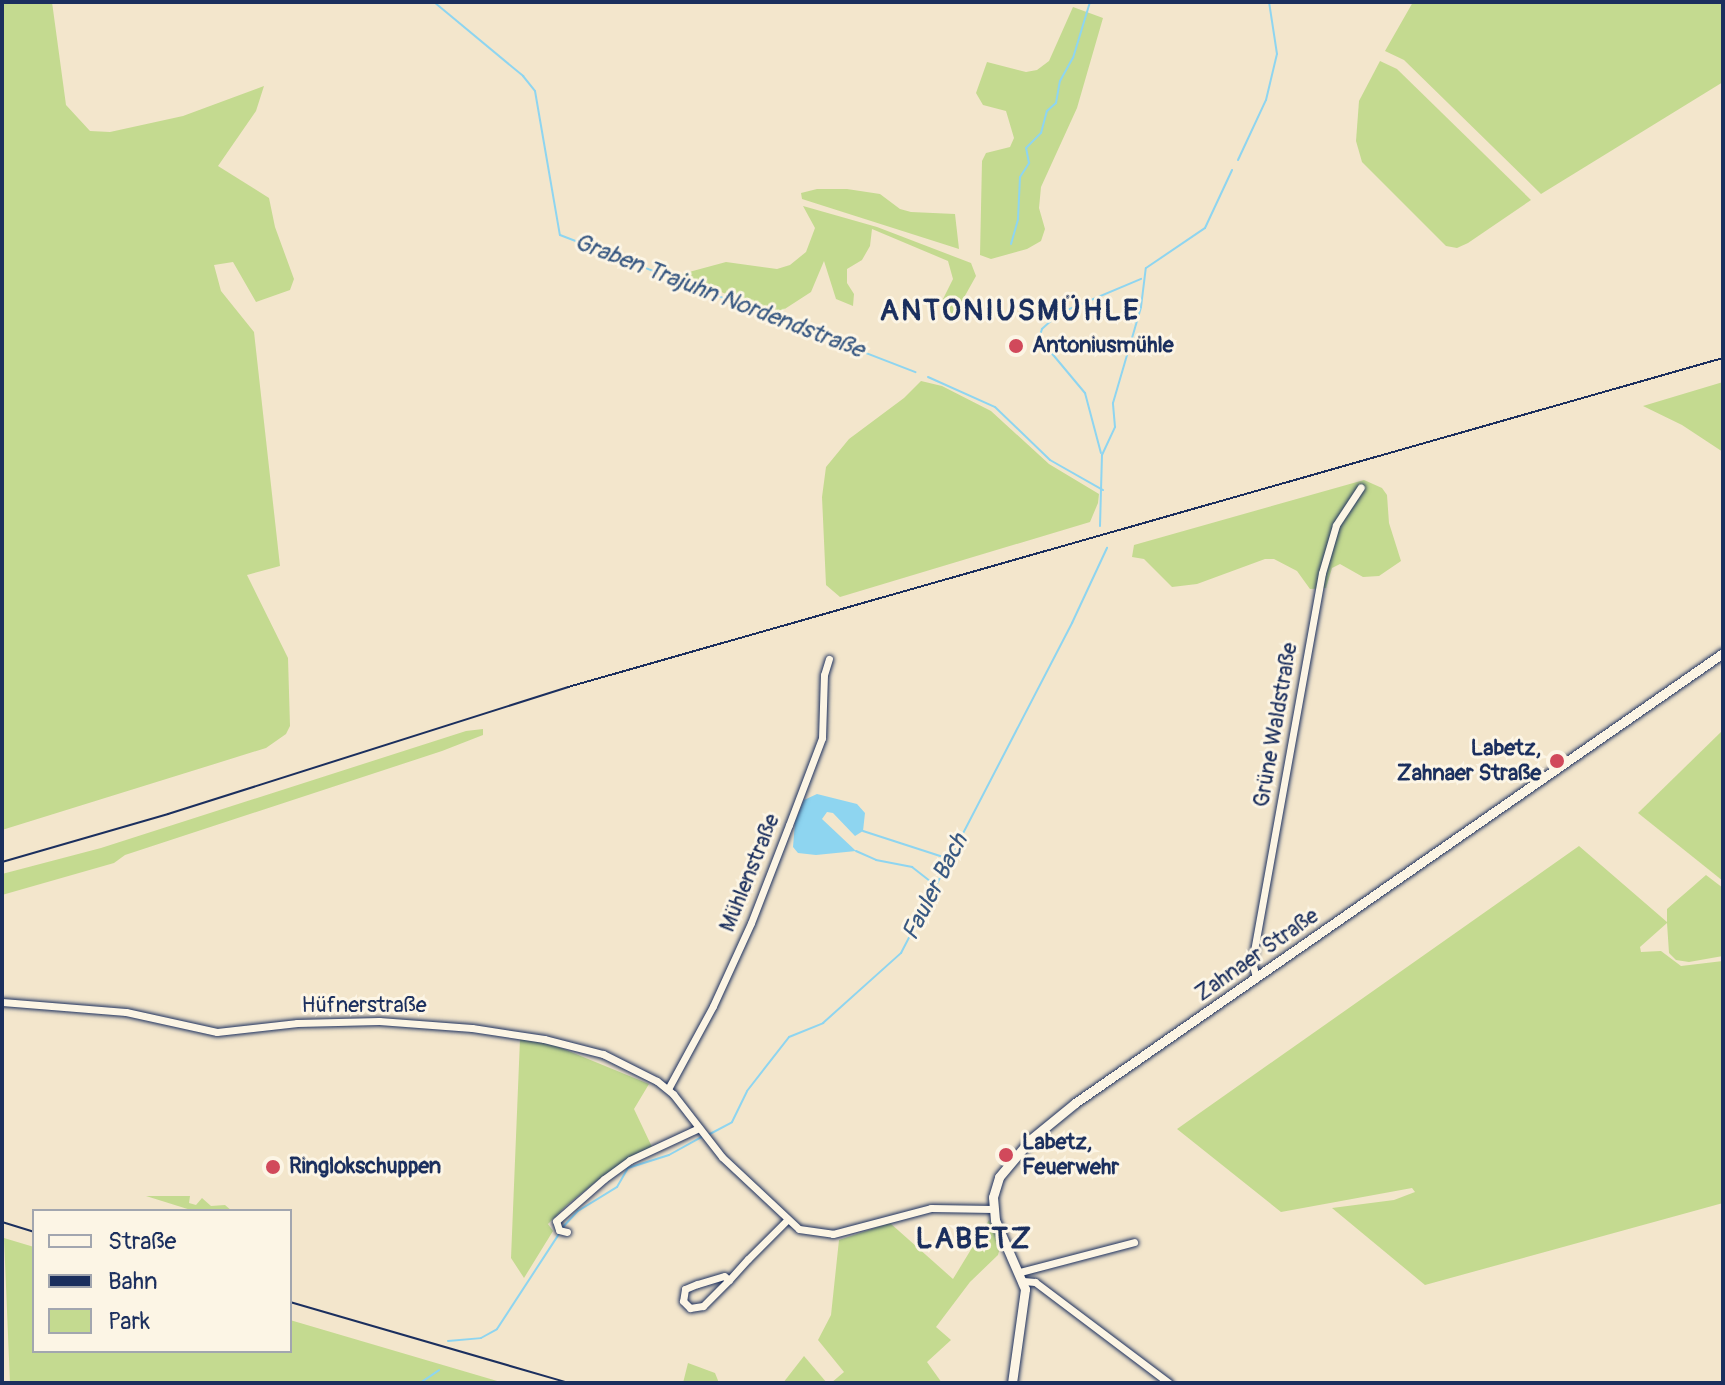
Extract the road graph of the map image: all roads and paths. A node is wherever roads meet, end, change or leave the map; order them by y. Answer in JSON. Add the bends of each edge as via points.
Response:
{"nodes":[{"id":1,"x":1361,"y":487,"type":"dead end"},
{"id":2,"x":1723,"y":653,"type":"edge"},
{"id":3,"x":829,"y":659,"type":"dead end"},
{"id":4,"x":1256,"y":977,"type":"junction"},
{"id":5,"x":2,"y":1002,"type":"edge"},
{"id":6,"x":668,"y":1089,"type":"junction"},
{"id":7,"x":700,"y":1130,"type":"junction"},
{"id":8,"x":993,"y":1209,"type":"junction"},
{"id":9,"x":787,"y":1220,"type":"junction"},
{"id":10,"x":567,"y":1232,"type":"dead end"},
{"id":11,"x":1134,"y":1242,"type":"dead end"},
{"id":12,"x":1022,"y":1276,"type":"junction"},
{"id":13,"x":729,"y":1280,"type":"junction"},
{"id":14,"x":1012,"y":1383,"type":"edge"},
{"id":15,"x":1169,"y":1383,"type":"edge"}],
"edges":[{"from":1,"to":4,"type":"street","name":"Grüne Waldstraße","via":[[1336,525],[1322,573],[1252,962]]},
{"from":2,"to":4,"type":"main road","name":"Zahnaer Straße"},
{"from":3,"to":6,"type":"street","name":"Mühlenstraße","via":[[822,738],[751,923]]},
{"from":4,"to":8,"type":"main road","name":"Zahnaer Straße","via":[[1043,1128],[999,1177]]},
{"from":5,"to":6,"type":"street","name":"Hüfnerstraße","via":[[126,1012],[217,1032],[379,1021],[485,1029],[603,1054]]},
{"from":6,"to":7,"type":"street","name":"Hüfnerstraße"},
{"from":7,"to":9,"type":"street","name":"Hüfnerstraße"},
{"from":7,"to":10,"type":"street","via":[[630,1160],[571,1204],[555,1224]]},
{"from":8,"to":9,"type":"street","name":"Hüfnerstraße","via":[[931,1208],[833,1234],[806,1231]]},
{"from":8,"to":12,"type":"main road"},
{"from":9,"to":13,"type":"street"},
{"from":11,"to":12,"type":"street"},
{"from":12,"to":14,"type":"main road","via":[[1025,1306]]},
{"from":12,"to":15,"type":"street"},
{"from":13,"to":13,"type":"street","via":[[703,1306],[690,1308],[683,1301],[685,1289],[724,1276]]}]}
